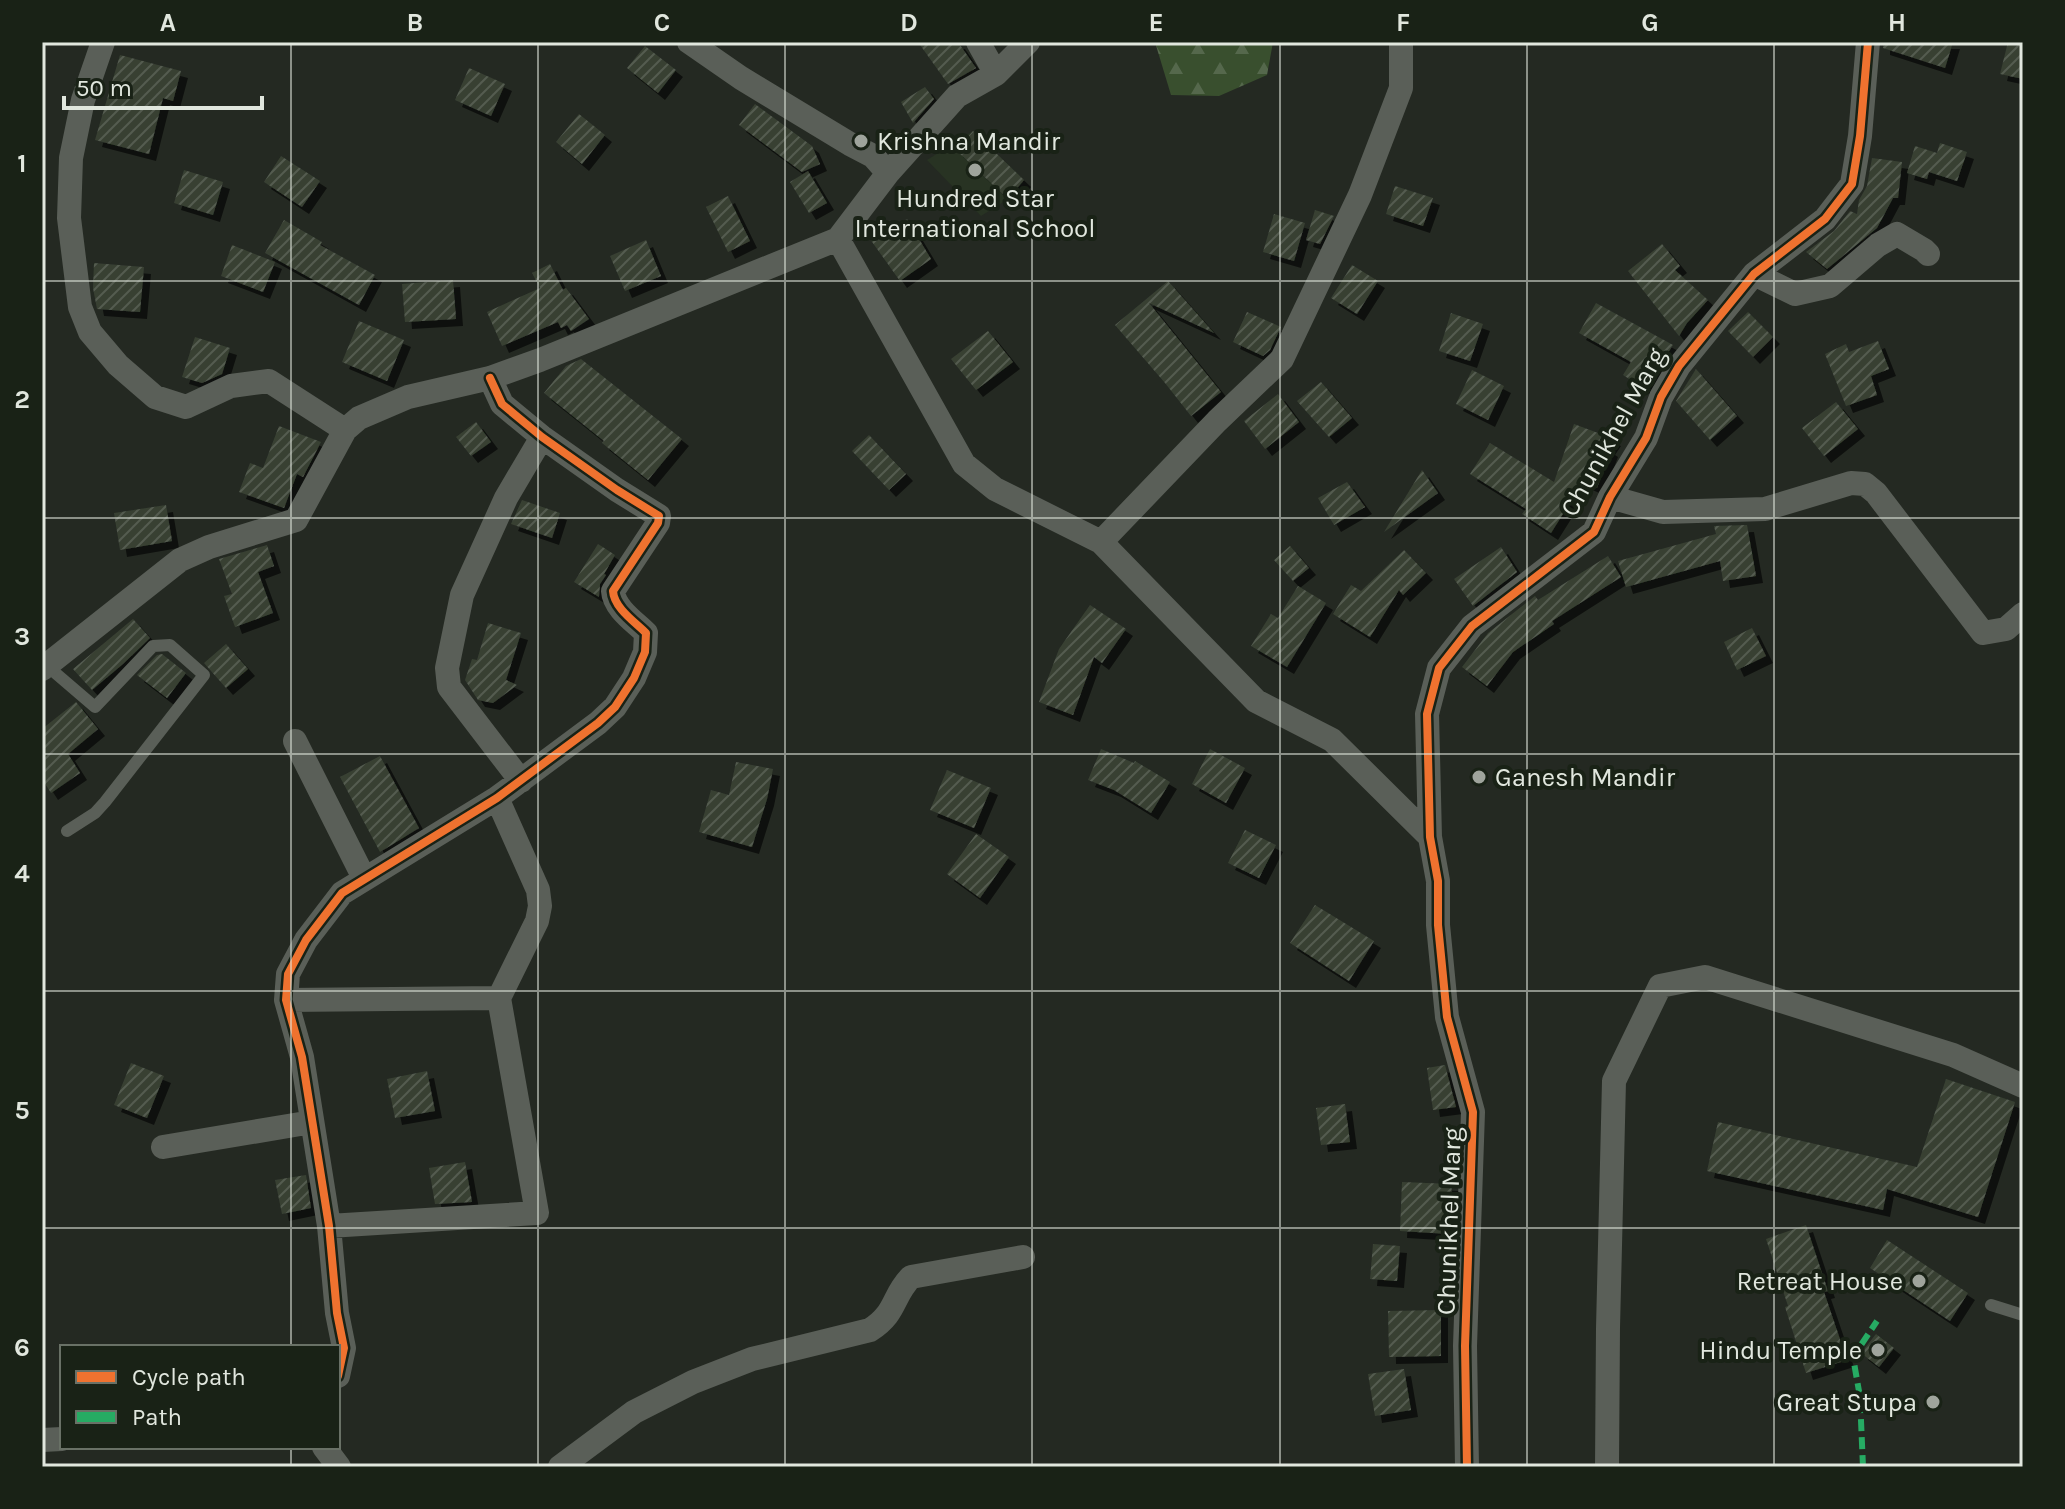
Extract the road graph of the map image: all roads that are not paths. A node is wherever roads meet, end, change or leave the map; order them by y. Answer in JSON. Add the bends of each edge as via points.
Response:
{"nodes":[{"id":1,"x":103,"y":42,"type":"edge"},
{"id":2,"x":689,"y":42,"type":"edge"},
{"id":3,"x":978,"y":42,"type":"edge"},
{"id":4,"x":1028,"y":42,"type":"edge"},
{"id":5,"x":1401,"y":42,"type":"edge"},
{"id":6,"x":1868,"y":42,"type":"edge"},
{"id":7,"x":996,"y":74,"type":"junction"},
{"id":8,"x":888,"y":173,"type":"junction"},
{"id":9,"x":838,"y":239,"type":"junction"},
{"id":10,"x":1928,"y":254,"type":"dead end"},
{"id":11,"x":1754,"y":274,"type":"junction"},
{"id":12,"x":490,"y":378,"type":"junction"},
{"id":13,"x":345,"y":430,"type":"junction"},
{"id":14,"x":542,"y":437,"type":"junction"},
{"id":15,"x":1610,"y":497,"type":"junction"},
{"id":16,"x":1101,"y":542,"type":"junction"},
{"id":17,"x":2023,"y":614,"type":"edge"},
{"id":18,"x":44,"y":667,"type":"edge"},
{"id":19,"x":295,"y":741,"type":"dead end"},
{"id":20,"x":521,"y":781,"type":"junction"},
{"id":21,"x":497,"y":798,"type":"junction"},
{"id":22,"x":67,"y":831,"type":"dead end"},
{"id":23,"x":1430,"y":837,"type":"junction"},
{"id":24,"x":364,"y":878,"type":"junction"},
{"id":25,"x":499,"y":998,"type":"junction"},
{"id":26,"x":286,"y":1000,"type":"junction"},
{"id":27,"x":2023,"y":1086,"type":"edge"},
{"id":28,"x":312,"y":1122,"type":"junction"},
{"id":29,"x":163,"y":1147,"type":"dead end"},
{"id":30,"x":329,"y":1226,"type":"junction"},
{"id":31,"x":1023,"y":1257,"type":"dead end"},
{"id":32,"x":1991,"y":1305,"type":"dead end"},
{"id":33,"x":2023,"y":1315,"type":"edge"},
{"id":34,"x":340,"y":1367,"type":"edge"},
{"id":35,"x":326,"y":1449,"type":"edge"},
{"id":36,"x":339,"y":1467,"type":"edge"},
{"id":37,"x":560,"y":1467,"type":"edge"},
{"id":38,"x":1467,"y":1467,"type":"edge"},
{"id":39,"x":1607,"y":1467,"type":"edge"}],
"edges":[{"from":1,"to":13,"type":"street","via":[[71,158],[69,218],[80,307],[90,332],[155,397],[186,407],[231,386],[269,381]]},
{"from":2,"to":8,"type":"street","via":[[873,156]]},
{"from":3,"to":7,"type":"street"},
{"from":4,"to":7,"type":"street"},
{"from":5,"to":16,"type":"street","via":[[1401,88],[1360,195],[1282,359]]},
{"from":6,"to":11,"type":"street","name":"Chunikhel Marg","via":[[1852,184],[1825,219]]},
{"from":7,"to":8,"type":"street","via":[[957,96]]},
{"from":8,"to":9,"type":"street"},
{"from":9,"to":12,"type":"street"},
{"from":9,"to":16,"type":"street","via":[[964,464],[995,489]]},
{"from":10,"to":11,"type":"street","via":[[1897,234],[1830,286],[1795,294]]},
{"from":11,"to":15,"type":"street","name":"Chunikhel Marg","via":[[1679,366],[1646,438]]},
{"from":12,"to":13,"type":"street","via":[[408,397],[359,418]]},
{"from":12,"to":14,"type":"street","via":[[502,404]]},
{"from":13,"to":18,"type":"street","via":[[296,520],[180,560]]},
{"from":14,"to":20,"type":"street","via":[[506,498],[462,595],[447,668],[449,687]]},
{"from":14,"to":20,"type":"street","via":[[659,516],[613,591],[617,604],[646,633],[634,678],[598,723]]},
{"from":15,"to":17,"type":"street","via":[[1663,512],[1765,509],[1851,483],[1865,484],[1983,633],[2006,629]]},
{"from":15,"to":23,"type":"street","name":"Chunikhel Marg","via":[[1594,532],[1472,626],[1439,668],[1427,714]]},
{"from":16,"to":23,"type":"street","via":[[1256,701],[1332,740]]},
{"from":18,"to":22,"type":"lane","via":[[95,707],[153,646],[170,645],[204,675],[95,813]]},
{"from":19,"to":24,"type":"street"},
{"from":20,"to":21,"type":"street"},
{"from":21,"to":24,"type":"street"},
{"from":21,"to":25,"type":"street","via":[[538,890],[540,906]]},
{"from":23,"to":38,"type":"street","name":"Chunikhel Marg","via":[[1447,1017],[1473,1112],[1465,1346]]},
{"from":24,"to":26,"type":"street","via":[[342,893],[306,940],[288,974]]},
{"from":25,"to":26,"type":"street"},
{"from":25,"to":30,"type":"street","via":[[537,1213]]},
{"from":26,"to":28,"type":"street"},
{"from":27,"to":39,"type":"street","via":[[1953,1055],[1705,977],[1660,986],[1614,1081]]},
{"from":28,"to":29,"type":"street"},
{"from":28,"to":30,"type":"street"},
{"from":30,"to":34,"type":"street","via":[[344,1348]]},
{"from":31,"to":37,"type":"street","via":[[911,1277],[883,1322],[870,1330],[752,1359],[693,1382],[634,1412]]},
{"from":32,"to":33,"type":"lane"},
{"from":35,"to":36,"type":"street"}]}
